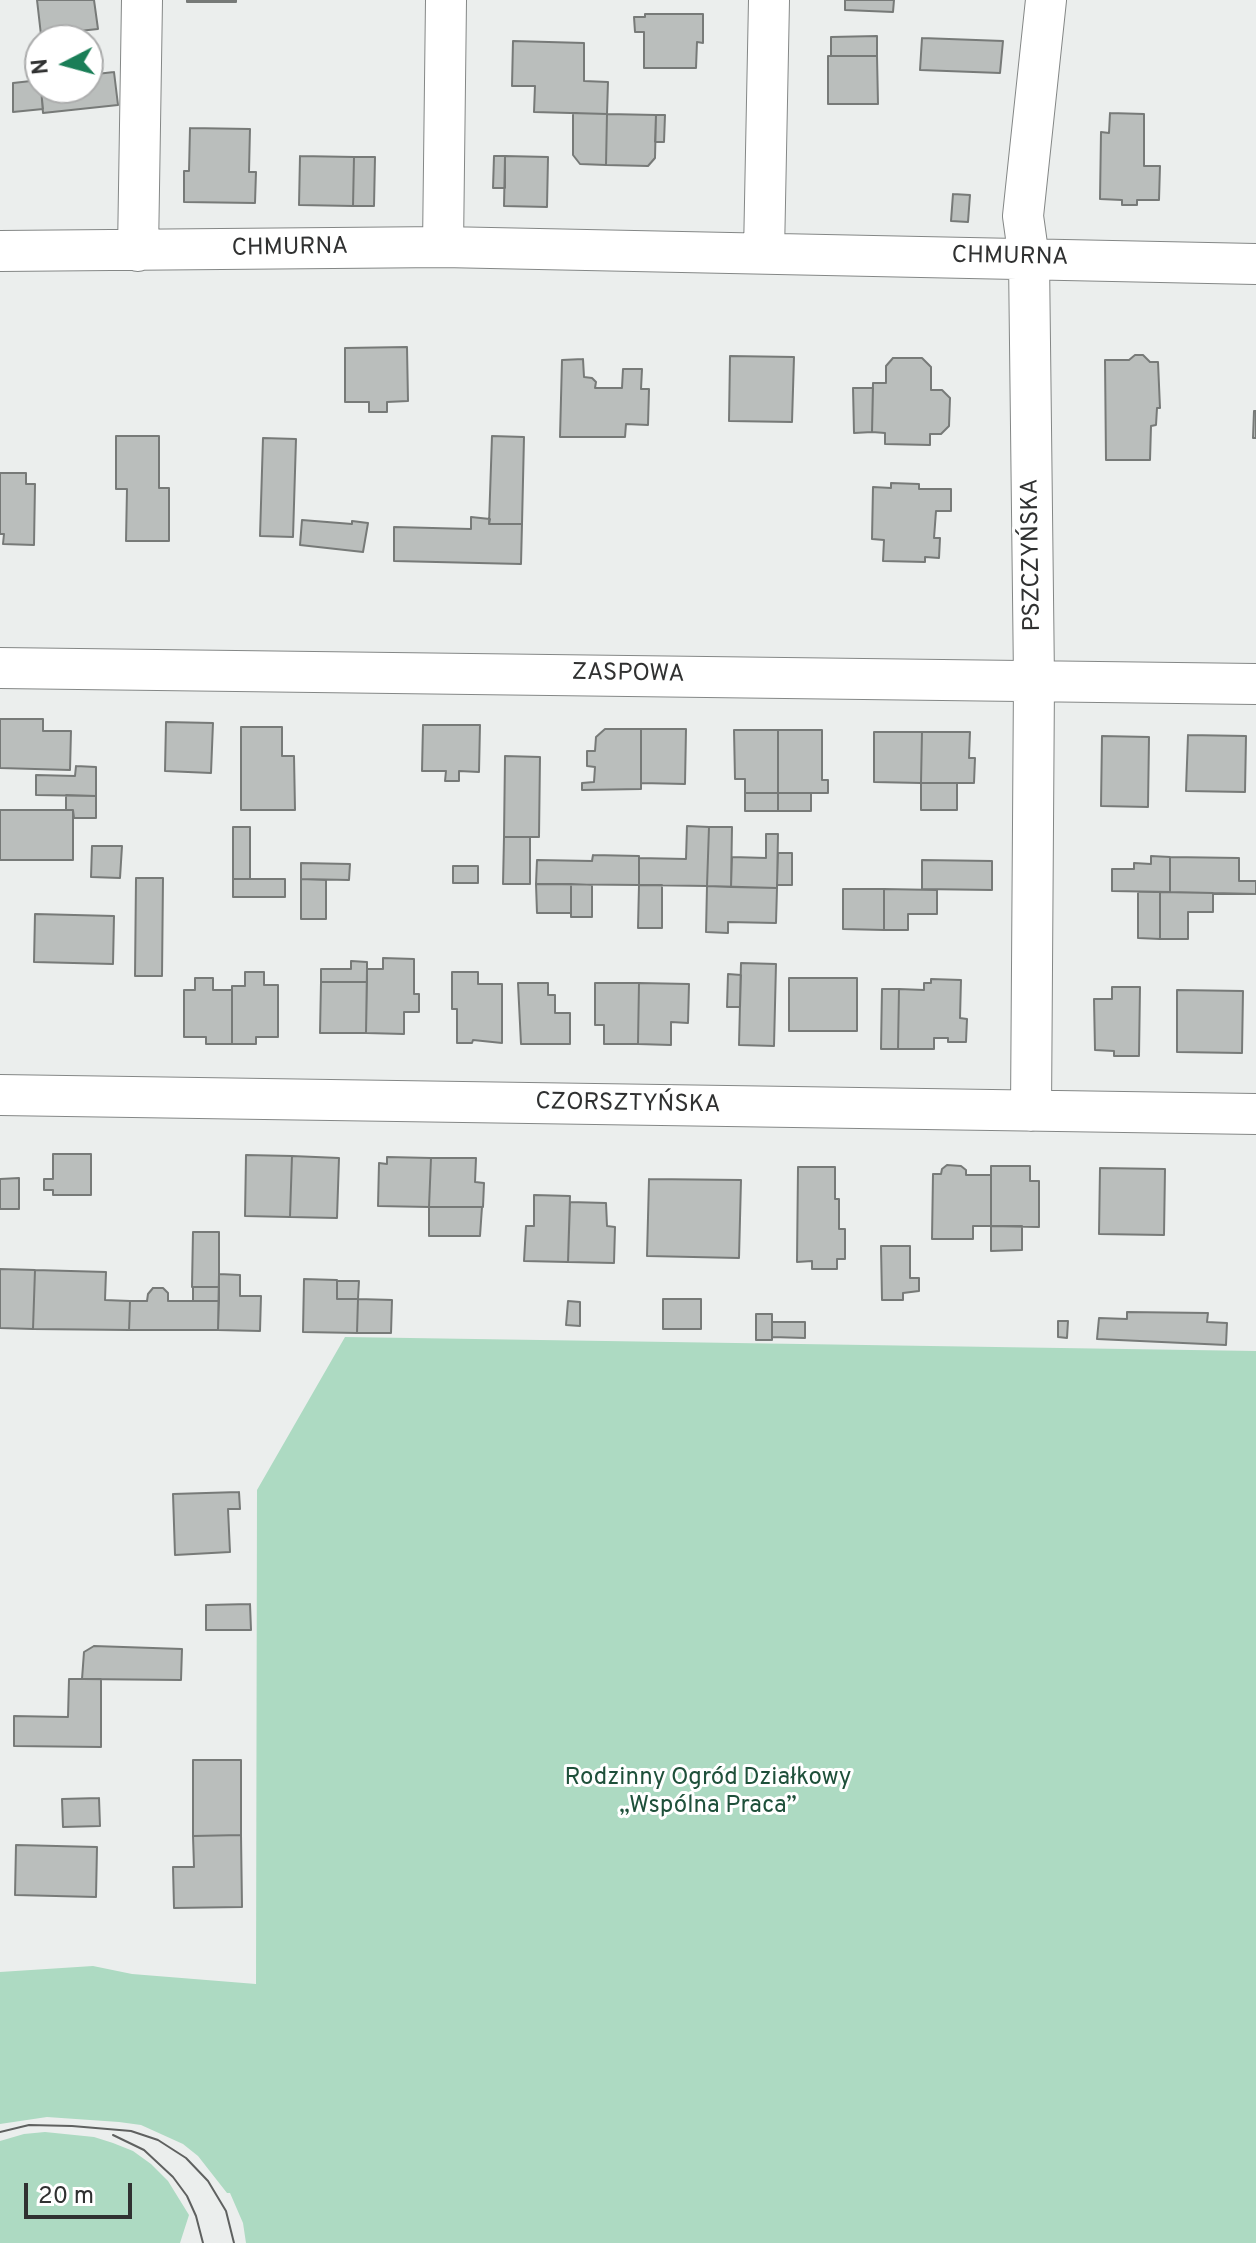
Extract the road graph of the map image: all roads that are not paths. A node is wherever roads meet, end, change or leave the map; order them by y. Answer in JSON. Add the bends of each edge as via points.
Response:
{"nodes":[{"id":1,"x":142,"y":0,"type":"edge"},
{"id":2,"x":446,"y":0,"type":"edge"},
{"id":3,"x":769,"y":0,"type":"edge"},
{"id":4,"x":1046,"y":0,"type":"edge"},
{"id":5,"x":443,"y":247,"type":"junction"},
{"id":6,"x":0,"y":251,"type":"edge"},
{"id":7,"x":138,"y":251,"type":"junction"},
{"id":8,"x":764,"y":253,"type":"junction"},
{"id":9,"x":1029,"y":259,"type":"junction"},
{"id":10,"x":1256,"y":264,"type":"edge"},
{"id":11,"x":0,"y":668,"type":"edge"},
{"id":12,"x":1034,"y":680,"type":"junction"},
{"id":13,"x":1256,"y":684,"type":"edge"},
{"id":14,"x":0,"y":1095,"type":"edge"},
{"id":15,"x":1031,"y":1111,"type":"junction"},
{"id":16,"x":1256,"y":1114,"type":"edge"}],
"edges":[{"from":1,"to":7,"type":"street"},
{"from":2,"to":5,"type":"street"},
{"from":3,"to":8,"type":"street"},
{"from":4,"to":9,"type":"street","name":"PSZCZYŃSKA","via":[[1023,216]]},
{"from":5,"to":7,"type":"street","name":"CHMURNA"},
{"from":5,"to":8,"type":"street","name":"CHMURNA"},
{"from":6,"to":7,"type":"street","name":"CHMURNA"},
{"from":8,"to":9,"type":"street","name":"CHMURNA"},
{"from":9,"to":10,"type":"street","name":"CHMURNA"},
{"from":9,"to":12,"type":"street","name":"PSZCZYŃSKA"},
{"from":11,"to":12,"type":"street","name":"ZASPOWA"},
{"from":12,"to":13,"type":"street","name":"ZASPOWA"},
{"from":12,"to":15,"type":"street","name":"PSZCZYŃSKA"},
{"from":14,"to":15,"type":"street","name":"CZORSZTYŃSKA"},
{"from":15,"to":16,"type":"street","name":"CZORSZTYŃSKA"}]}
